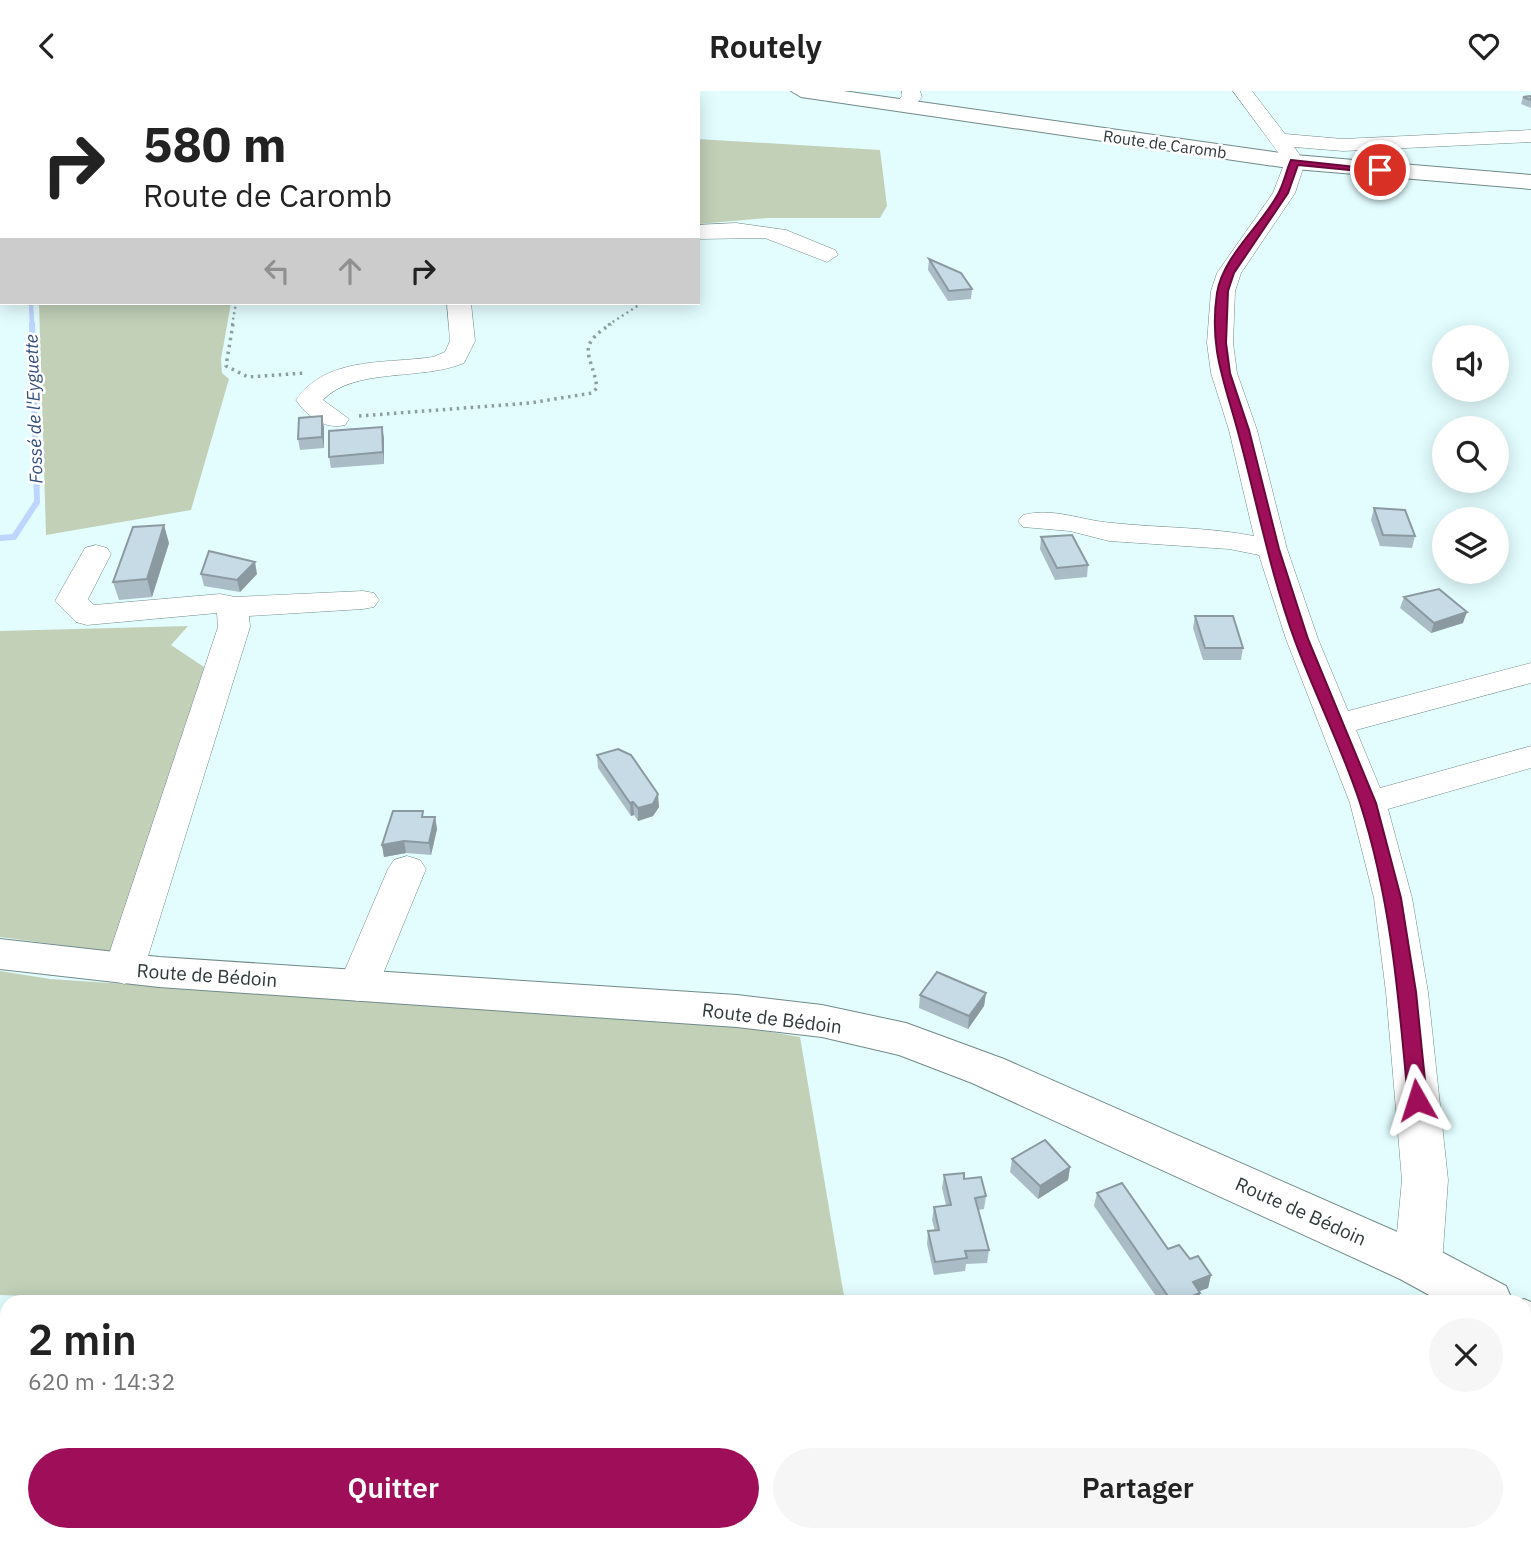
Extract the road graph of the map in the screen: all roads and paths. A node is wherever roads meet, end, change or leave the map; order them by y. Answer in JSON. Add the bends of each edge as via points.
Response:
{"nodes":[{"id":1,"x":801,"y":91,"type":"edge"},
{"id":2,"x":1242,"y":91,"type":"edge"},
{"id":3,"x":908,"y":99,"type":"edge"},
{"id":4,"x":1531,"y":135,"type":"edge"},
{"id":5,"x":1287,"y":151,"type":"junction"},
{"id":6,"x":1531,"y":182,"type":"edge"},
{"id":7,"x":700,"y":232,"type":"edge"},
{"id":8,"x":827,"y":255,"type":"dead end"},
{"id":9,"x":236,"y":305,"type":"edge"},
{"id":10,"x":458,"y":305,"type":"edge"},
{"id":11,"x":639,"y":305,"type":"edge"},
{"id":12,"x":365,"y":370,"type":"junction"},
{"id":13,"x":335,"y":419,"type":"joint"},
{"id":14,"x":1033,"y":521,"type":"dead end"},
{"id":15,"x":1272,"y":549,"type":"junction"},
{"id":16,"x":96,"y":554,"type":"dead end"},
{"id":17,"x":363,"y":600,"type":"dead end"},
{"id":18,"x":233,"y":607,"type":"junction"},
{"id":19,"x":1531,"y":673,"type":"edge"},
{"id":20,"x":1335,"y":725,"type":"junction"},
{"id":21,"x":1531,"y":757,"type":"edge"},
{"id":22,"x":1368,"y":803,"type":"junction"},
{"id":23,"x":407,"y":869,"type":"dead end"},
{"id":24,"x":0,"y":954,"type":"edge"},
{"id":25,"x":124,"y":969,"type":"junction"},
{"id":26,"x":358,"y":986,"type":"junction"},
{"id":27,"x":1454,"y":1288,"type":"edge"}],
"edges":[{"from":1,"to":3,"type":"main road","name":"Route de Caromb"},
{"from":2,"to":5,"type":"street"},
{"from":3,"to":5,"type":"main road","name":"Route de Caromb"},
{"from":4,"to":5,"type":"street"},
{"from":5,"to":6,"type":"main road","name":"Route de Caromb"},
{"from":5,"to":15,"type":"street","via":[[1284,193],[1229,273],[1220,314],[1224,373]]},
{"from":7,"to":8,"type":"street","via":[[773,230]]},
{"from":9,"to":12,"type":"path","via":[[226,366],[234,372],[248,377]]},
{"from":10,"to":12,"type":"street","via":[[463,345],[456,356],[422,367]]},
{"from":11,"to":13,"type":"path","via":[[587,344],[597,382],[592,393],[530,403]]},
{"from":12,"to":13,"type":"street","via":[[330,378],[314,389],[309,400]]},
{"from":14,"to":15,"type":"street","via":[[1070,522],[1109,532],[1229,540]]},
{"from":15,"to":20,"type":"street"},
{"from":16,"to":18,"type":"street","via":[[71,601],[87,615],[220,603]]},
{"from":17,"to":18,"type":"street"},
{"from":18,"to":25,"type":"street","via":[[234,627]]},
{"from":19,"to":20,"type":"street"},
{"from":20,"to":22,"type":"street"},
{"from":21,"to":22,"type":"street"},
{"from":22,"to":27,"type":"street","via":[[1393,898],[1425,1180]]},
{"from":23,"to":26,"type":"street"},
{"from":24,"to":25,"type":"main road","name":"Route de Bédoin"},
{"from":25,"to":26,"type":"main road","name":"Route de Bédoin"},
{"from":26,"to":27,"type":"main road","name":"Route de Bédoin","via":[[737,1011],[821,1021],[906,1040],[1072,1107]]}]}
